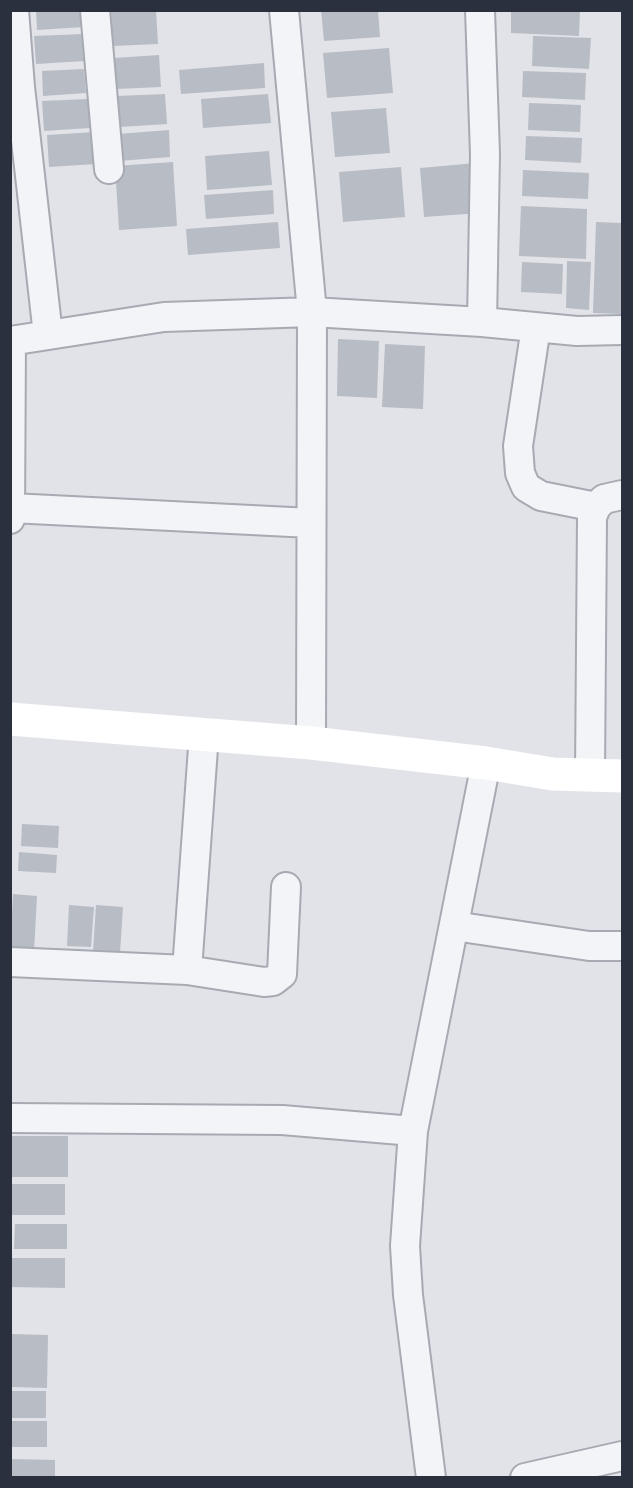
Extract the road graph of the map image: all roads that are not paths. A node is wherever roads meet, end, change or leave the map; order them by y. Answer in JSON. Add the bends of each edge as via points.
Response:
{"nodes":[{"id":1,"x":14,"y":10,"type":"edge"},
{"id":2,"x":94,"y":10,"type":"edge"},
{"id":3,"x":285,"y":10,"type":"edge"},
{"id":4,"x":480,"y":10,"type":"edge"},
{"id":5,"x":109,"y":168,"type":"dead end"},
{"id":6,"x":312,"y":312,"type":"junction"},
{"id":7,"x":482,"y":322,"type":"junction"},
{"id":8,"x":536,"y":327,"type":"junction"},
{"id":9,"x":622,"y":330,"type":"edge"},
{"id":10,"x":48,"y":335,"type":"junction"},
{"id":11,"x":11,"y":341,"type":"edge"},
{"id":12,"x":622,"y":495,"type":"edge"},
{"id":13,"x":596,"y":507,"type":"junction"},
{"id":14,"x":11,"y":508,"type":"edge"},
{"id":15,"x":10,"y":519,"type":"edge"},
{"id":16,"x":311,"y":523,"type":"junction"},
{"id":17,"x":10,"y":719,"type":"edge"},
{"id":18,"x":204,"y":734,"type":"junction"},
{"id":19,"x":311,"y":743,"type":"junction"},
{"id":20,"x":486,"y":763,"type":"junction"},
{"id":21,"x":590,"y":775,"type":"junction"},
{"id":22,"x":622,"y":776,"type":"edge"},
{"id":23,"x":286,"y":887,"type":"dead end"},
{"id":24,"x":454,"y":926,"type":"junction"},
{"id":25,"x":622,"y":946,"type":"edge"},
{"id":26,"x":10,"y":962,"type":"edge"},
{"id":27,"x":187,"y":970,"type":"junction"},
{"id":28,"x":10,"y":1118,"type":"edge"},
{"id":29,"x":413,"y":1131,"type":"junction"},
{"id":30,"x":622,"y":1456,"type":"edge"},
{"id":31,"x":430,"y":1478,"type":"edge"},
{"id":32,"x":525,"y":1478,"type":"edge"}],
"edges":[{"from":1,"to":10,"type":"street"},
{"from":2,"to":5,"type":"street"},
{"from":3,"to":6,"type":"street"},
{"from":4,"to":7,"type":"street","via":[[485,154]]},
{"from":6,"to":7,"type":"street"},
{"from":6,"to":10,"type":"street","via":[[164,317]]},
{"from":6,"to":16,"type":"street"},
{"from":7,"to":8,"type":"street"},
{"from":8,"to":9,"type":"street"},
{"from":8,"to":13,"type":"street","via":[[518,446],[520,473],[526,487],[541,496]]},
{"from":10,"to":11,"type":"street"},
{"from":11,"to":14,"type":"street"},
{"from":12,"to":13,"type":"street","via":[[604,500]]},
{"from":13,"to":21,"type":"street","via":[[592,517]]},
{"from":14,"to":15,"type":"street"},
{"from":14,"to":16,"type":"street"},
{"from":16,"to":19,"type":"street"},
{"from":17,"to":18,"type":"street"},
{"from":18,"to":19,"type":"street"},
{"from":18,"to":27,"type":"street"},
{"from":19,"to":20,"type":"street"},
{"from":20,"to":21,"type":"street","via":[[553,774]]},
{"from":20,"to":24,"type":"street"},
{"from":21,"to":22,"type":"street"},
{"from":23,"to":27,"type":"street","via":[[282,974],[264,982]]},
{"from":24,"to":25,"type":"street","via":[[589,946]]},
{"from":24,"to":29,"type":"street"},
{"from":26,"to":27,"type":"street"},
{"from":28,"to":29,"type":"street","via":[[282,1120]]},
{"from":29,"to":31,"type":"street","via":[[405,1246]]},
{"from":30,"to":32,"type":"street"}]}
